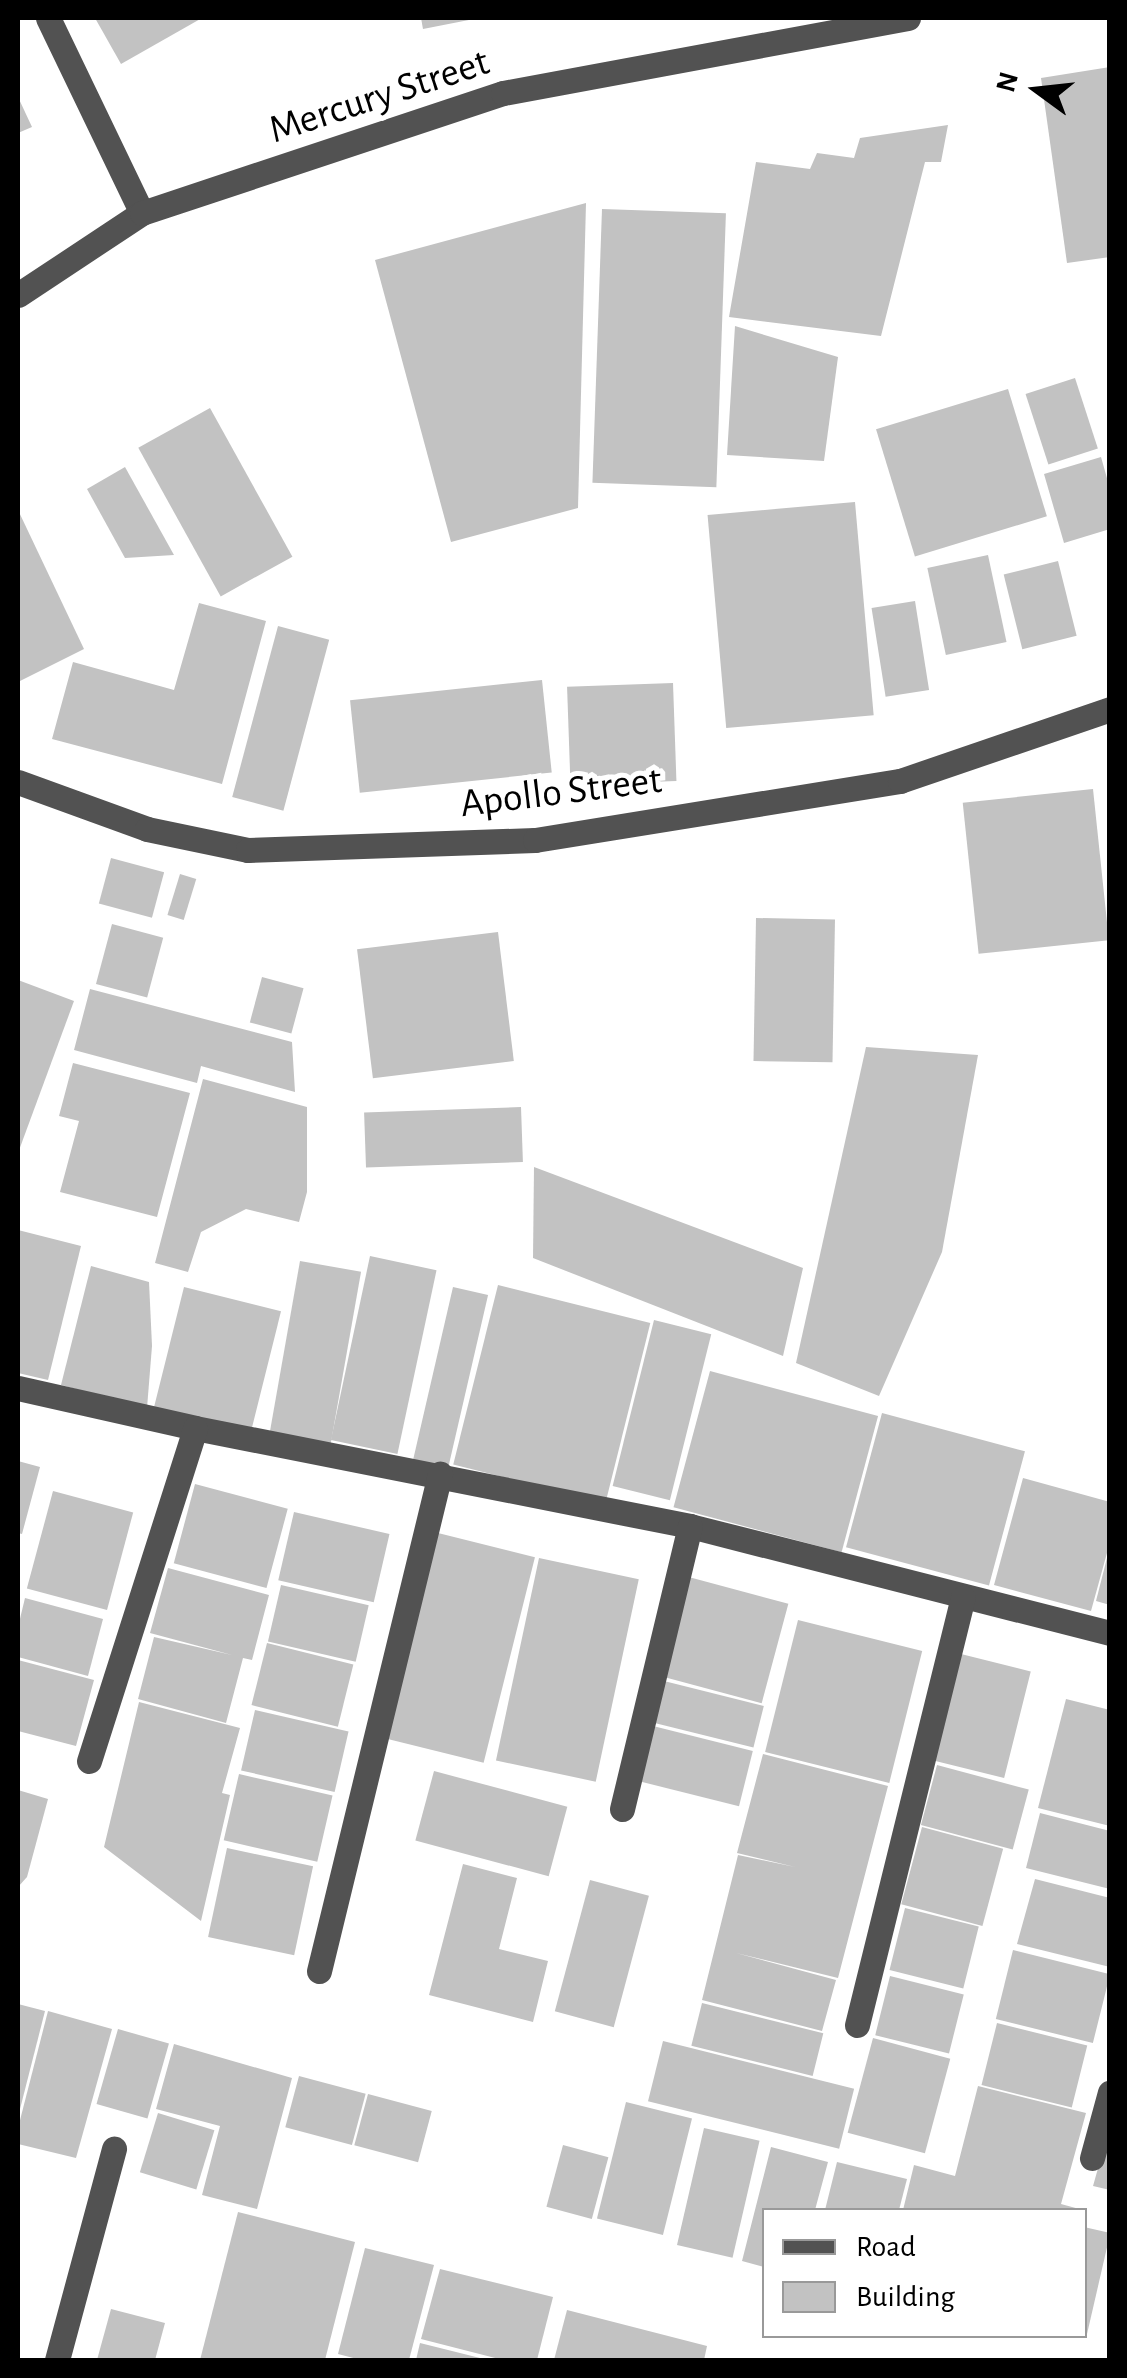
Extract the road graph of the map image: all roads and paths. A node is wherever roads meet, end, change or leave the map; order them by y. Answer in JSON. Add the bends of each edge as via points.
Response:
{"nodes":[{"id":1,"x":48,"y":18,"type":"edge"},
{"id":2,"x":908,"y":18,"type":"edge"},
{"id":3,"x":142,"y":213,"type":"junction"},
{"id":4,"x":18,"y":294,"type":"edge"},
{"id":5,"x":1110,"y":710,"type":"edge"},
{"id":6,"x":18,"y":782,"type":"edge"},
{"id":7,"x":18,"y":1388,"type":"edge"},
{"id":8,"x":195,"y":1428,"type":"junction"},
{"id":9,"x":440,"y":1474,"type":"junction"},
{"id":10,"x":690,"y":1526,"type":"junction"},
{"id":11,"x":963,"y":1598,"type":"junction"},
{"id":12,"x":1110,"y":1633,"type":"edge"},
{"id":13,"x":89,"y":1761,"type":"dead end"},
{"id":14,"x":622,"y":1809,"type":"dead end"},
{"id":15,"x":319,"y":1971,"type":"dead end"},
{"id":16,"x":857,"y":2026,"type":"dead end"},
{"id":17,"x":1110,"y":2092,"type":"edge"},
{"id":18,"x":114,"y":2149,"type":"dead end"},
{"id":19,"x":1092,"y":2158,"type":"dead end"},
{"id":20,"x":57,"y":2360,"type":"edge"}],
"edges":[{"from":1,"to":3,"type":"street"},
{"from":2,"to":3,"type":"street","name":"Mercury Street","via":[[503,93]]},
{"from":3,"to":4,"type":"street","name":"Mercury Street"},
{"from":5,"to":6,"type":"street","name":"Apollo Street","via":[[900,781],[536,840],[248,850],[147,829]]},
{"from":7,"to":8,"type":"street"},
{"from":8,"to":9,"type":"street"},
{"from":8,"to":13,"type":"street"},
{"from":9,"to":10,"type":"street"},
{"from":9,"to":15,"type":"street"},
{"from":10,"to":11,"type":"street"},
{"from":10,"to":14,"type":"street"},
{"from":11,"to":12,"type":"street"},
{"from":11,"to":16,"type":"street"},
{"from":17,"to":19,"type":"street"},
{"from":18,"to":20,"type":"street"}]}
